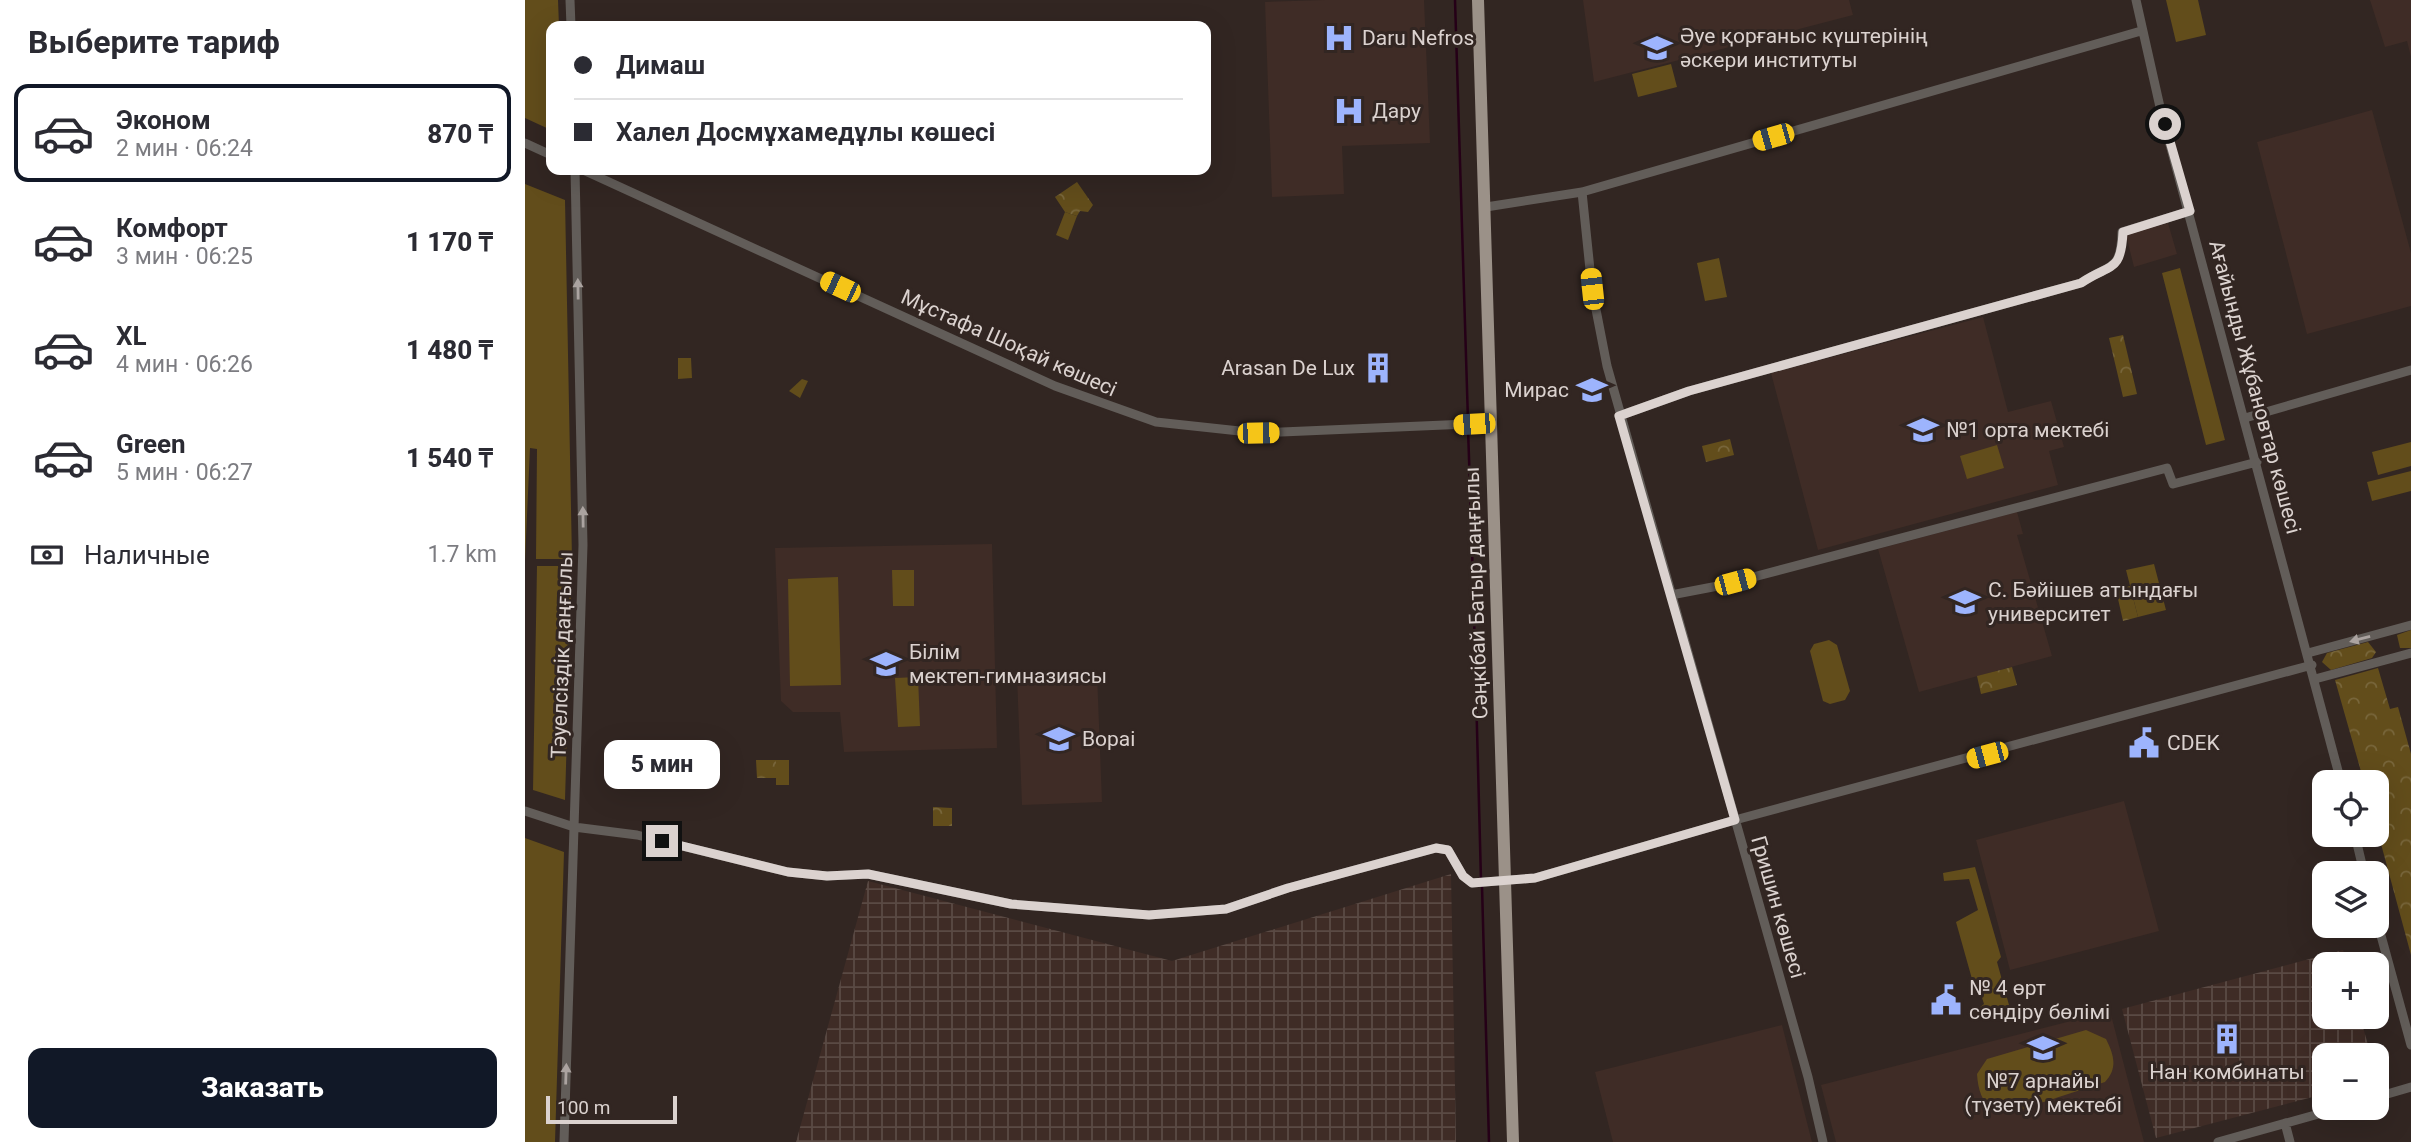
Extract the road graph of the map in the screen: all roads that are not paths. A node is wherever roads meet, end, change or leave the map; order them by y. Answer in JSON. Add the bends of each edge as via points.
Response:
{"nodes":[{"id":1,"x":570,"y":0,"type":"edge"},
{"id":2,"x":1478,"y":0,"type":"edge"},
{"id":3,"x":2136,"y":0,"type":"edge"},
{"id":4,"x":571,"y":21,"type":"edge"},
{"id":5,"x":2141,"y":31,"type":"junction"},
{"id":6,"x":525,"y":143,"type":"edge"},
{"id":7,"x":546,"y":153,"type":"edge"},
{"id":8,"x":575,"y":175,"type":"edge"},
{"id":9,"x":594,"y":175,"type":"edge"},
{"id":10,"x":1582,"y":192,"type":"junction"},
{"id":11,"x":1486,"y":207,"type":"junction"},
{"id":12,"x":2190,"y":211,"type":"junction"},
{"id":13,"x":2411,"y":370,"type":"edge"},
{"id":14,"x":1619,"y":416,"type":"junction"},
{"id":15,"x":2245,"y":418,"type":"junction"},
{"id":16,"x":1491,"y":423,"type":"junction"},
{"id":17,"x":2257,"y":462,"type":"junction"},
{"id":18,"x":1671,"y":595,"type":"junction"},
{"id":19,"x":2411,"y":625,"type":"edge"},
{"id":20,"x":2308,"y":653,"type":"junction"},
{"id":21,"x":2411,"y":653,"type":"edge"},
{"id":22,"x":2312,"y":665,"type":"junction"},
{"id":23,"x":2315,"y":678,"type":"junction"},
{"id":24,"x":2338,"y":770,"type":"edge"},
{"id":25,"x":525,"y":811,"type":"edge"},
{"id":26,"x":1735,"y":820,"type":"junction"},
{"id":27,"x":574,"y":827,"type":"junction"},
{"id":28,"x":1497,"y":883,"type":"junction"},
{"id":29,"x":2382,"y":938,"type":"edge"},
{"id":30,"x":2411,"y":1045,"type":"edge"},
{"id":31,"x":2411,"y":1087,"type":"edge"},
{"id":32,"x":2389,"y":1093,"type":"edge"},
{"id":33,"x":2312,"y":1116,"type":"edge"},
{"id":34,"x":2285,"y":1124,"type":"junction"},
{"id":35,"x":564,"y":1142,"type":"edge"},
{"id":36,"x":1513,"y":1142,"type":"edge"},
{"id":37,"x":1823,"y":1142,"type":"edge"},
{"id":38,"x":2218,"y":1142,"type":"edge"},
{"id":39,"x":2290,"y":1142,"type":"edge"}],
"edges":[{"from":1,"to":4,"type":"street"},
{"from":2,"to":11,"type":"main road","name":"Сәңкібай Батыр даңғылы"},
{"from":3,"to":5,"type":"street","name":"Ағайынды Жұбановтар көшесі"},
{"from":5,"to":10,"type":"street"},
{"from":5,"to":12,"type":"street","name":"Ағайынды Жұбановтар көшесі"},
{"from":6,"to":7,"type":"street"},
{"from":27,"to":8,"type":"street","name":"Тәуелсіздік даңғылы","one_way":true,"via":[[583,545]]},
{"from":9,"to":16,"type":"street","name":"Мұстафа Шоқай көшесі","via":[[1055,386],[1156,422],[1258,433]]},
{"from":10,"to":11,"type":"street"},
{"from":10,"to":14,"type":"street","name":"Гришин көшесі","via":[[1592,289]]},
{"from":11,"to":16,"type":"main road","name":"Сәңкібай Батыр даңғылы"},
{"from":12,"to":14,"type":"street","via":[[2123,232],[2120,257],[2112,268],[2081,283],[1689,391]]},
{"from":12,"to":15,"type":"street","name":"Ағайынды Жұбановтар көшесі"},
{"from":13,"to":15,"type":"street"},
{"from":14,"to":18,"type":"street","name":"Гришин көшесі"},
{"from":15,"to":17,"type":"street","name":"Ағайынды Жұбановтар көшесі"},
{"from":16,"to":28,"type":"main road","name":"Сәңкібай Батыр даңғылы"},
{"from":17,"to":18,"type":"street","via":[[2173,484],[2167,468]]},
{"from":17,"to":20,"type":"street","name":"Ағайынды Жұбановтар көшесі"},
{"from":18,"to":26,"type":"street","name":"Гришин көшесі"},
{"from":19,"to":20,"type":"street","one_way":true},
{"from":20,"to":22,"type":"street","name":"Ағайынды Жұбановтар көшесі"},
{"from":21,"to":23,"type":"street"},
{"from":22,"to":23,"type":"street","name":"Ағайынды Жұбановтар көшесі"},
{"from":22,"to":26,"type":"street"},
{"from":23,"to":24,"type":"street","name":"Ағайынды Жұбановтар көшесі"},
{"from":25,"to":27,"type":"street"},
{"from":26,"to":28,"type":"street","via":[[1535,878]]},
{"from":26,"to":37,"type":"street","name":"Гришин көшесі"},
{"from":27,"to":28,"type":"street","via":[[637,835],[788,872],[868,874],[1011,904],[1129,914],[1226,909],[1436,848],[1448,850],[1463,876],[1478,885]]},
{"from":35,"to":27,"type":"street","name":"Тәуелсіздік даңғылы","one_way":true},
{"from":28,"to":36,"type":"main road","name":"Сәңкібай Батыр даңғылы"},
{"from":29,"to":30,"type":"street"},
{"from":31,"to":32,"type":"street"},
{"from":33,"to":34,"type":"street"},
{"from":34,"to":38,"type":"street"},
{"from":34,"to":39,"type":"street"}]}
